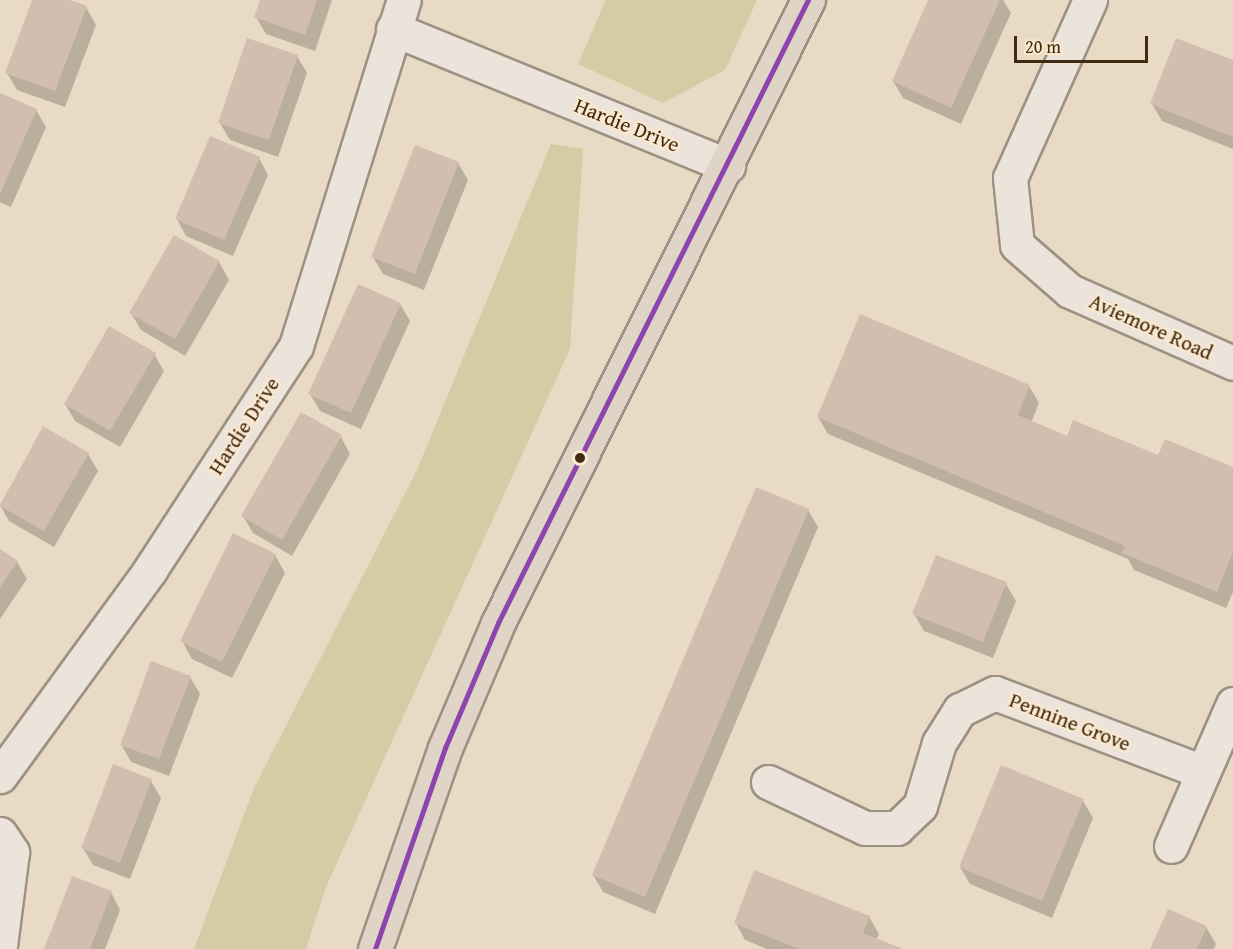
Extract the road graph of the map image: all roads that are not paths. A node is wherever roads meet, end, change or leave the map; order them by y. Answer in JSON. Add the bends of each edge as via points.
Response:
{"nodes":[{"id":1,"x":808,"y":0,"type":"edge"},
{"id":2,"x":1090,"y":0,"type":"edge"},
{"id":3,"x":398,"y":15,"type":"edge"},
{"id":4,"x":728,"y":166,"type":"junction"},
{"id":5,"x":1233,"y":363,"type":"edge"},
{"id":6,"x":1233,"y":704,"type":"edge"},
{"id":7,"x":1203,"y":772,"type":"junction"},
{"id":8,"x":0,"y":776,"type":"edge"},
{"id":9,"x":768,"y":782,"type":"dead end"},
{"id":10,"x":0,"y":834,"type":"edge"},
{"id":11,"x":1171,"y":846,"type":"dead end"},
{"id":12,"x":0,"y":946,"type":"edge"},
{"id":13,"x":375,"y":949,"type":"edge"}],
"edges":[{"from":1,"to":4,"type":"main road"},
{"from":2,"to":5,"type":"street","name":"Aviemore Road","via":[[1010,178],[1017,246],[1070,291]]},
{"from":3,"to":4,"type":"street","name":"Hardie Drive"},
{"from":3,"to":8,"type":"street","name":"Hardie Drive","via":[[296,346],[150,570]]},
{"from":4,"to":13,"type":"main road","via":[[498,623],[445,748]]},
{"from":6,"to":7,"type":"street"},
{"from":7,"to":9,"type":"street","name":"Pennine Grove","via":[[995,693],[960,710],[939,743],[920,806],[897,828],[865,828]]},
{"from":7,"to":11,"type":"street"},
{"from":10,"to":12,"type":"street","via":[[12,852]]}]}
